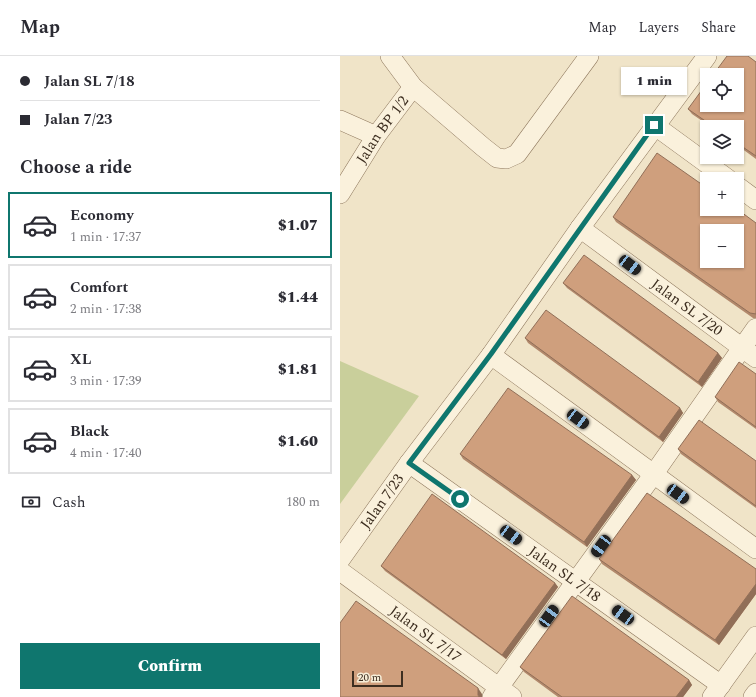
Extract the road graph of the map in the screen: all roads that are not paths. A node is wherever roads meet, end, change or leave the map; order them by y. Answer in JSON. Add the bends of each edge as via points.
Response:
{"nodes":[{"id":1,"x":390,"y":56,"type":"edge"},
{"id":2,"x":589,"y":56,"type":"edge"},
{"id":3,"x":707,"y":56,"type":"edge"},
{"id":4,"x":413,"y":87,"type":"junction"},
{"id":5,"x":340,"y":120,"type":"edge"},
{"id":6,"x":654,"y":125,"type":"junction"},
{"id":7,"x":376,"y":136,"type":"junction"},
{"id":8,"x":718,"y":172,"type":"edge"},
{"id":9,"x":744,"y":191,"type":"edge"},
{"id":10,"x":340,"y":194,"type":"edge"},
{"id":11,"x":756,"y":200,"type":"edge"},
{"id":12,"x":580,"y":228,"type":"junction"},
{"id":13,"x":756,"y":328,"type":"edge"},
{"id":14,"x":749,"y":352,"type":"edge"},
{"id":15,"x":491,"y":354,"type":"junction"},
{"id":16,"x":409,"y":463,"type":"junction"},
{"id":17,"x":653,"y":475,"type":"junction"},
{"id":18,"x":756,"y":549,"type":"edge"},
{"id":19,"x":340,"y":560,"type":"edge"},
{"id":20,"x":340,"y":571,"type":"edge"},
{"id":21,"x":574,"y":581,"type":"junction"},
{"id":22,"x":756,"y":636,"type":"edge"},
{"id":23,"x":716,"y":691,"type":"edge"},
{"id":24,"x":756,"y":693,"type":"edge"},
{"id":25,"x":500,"y":694,"type":"edge"},
{"id":26,"x":753,"y":697,"type":"edge"}],
"edges":[{"from":1,"to":4,"type":"street"},
{"from":2,"to":4,"type":"street","via":[[517,154],[506,159],[497,158],[482,147]]},
{"from":3,"to":6,"type":"street","name":"Jalan 7/23"},
{"from":4,"to":7,"type":"street","name":"Jalan BP 1/2"},
{"from":5,"to":7,"type":"street"},
{"from":6,"to":8,"type":"street"},
{"from":6,"to":12,"type":"street","name":"Jalan 7/23"},
{"from":7,"to":10,"type":"street","name":"Jalan BP 1/2"},
{"from":9,"to":11,"type":"street"},
{"from":12,"to":14,"type":"street","name":"Jalan SL 7/20"},
{"from":12,"to":15,"type":"street","name":"Jalan 7/23"},
{"from":13,"to":14,"type":"street"},
{"from":14,"to":17,"type":"street"},
{"from":15,"to":16,"type":"street","name":"Jalan 7/23"},
{"from":15,"to":17,"type":"street"},
{"from":16,"to":19,"type":"street","name":"Jalan 7/23"},
{"from":16,"to":21,"type":"street","name":"Jalan SL 7/18"},
{"from":17,"to":18,"type":"street"},
{"from":17,"to":21,"type":"street"},
{"from":20,"to":25,"type":"street","name":"Jalan SL 7/17"},
{"from":21,"to":23,"type":"street","name":"Jalan SL 7/18"},
{"from":21,"to":25,"type":"street"},
{"from":22,"to":23,"type":"street"},
{"from":24,"to":26,"type":"street"}]}
